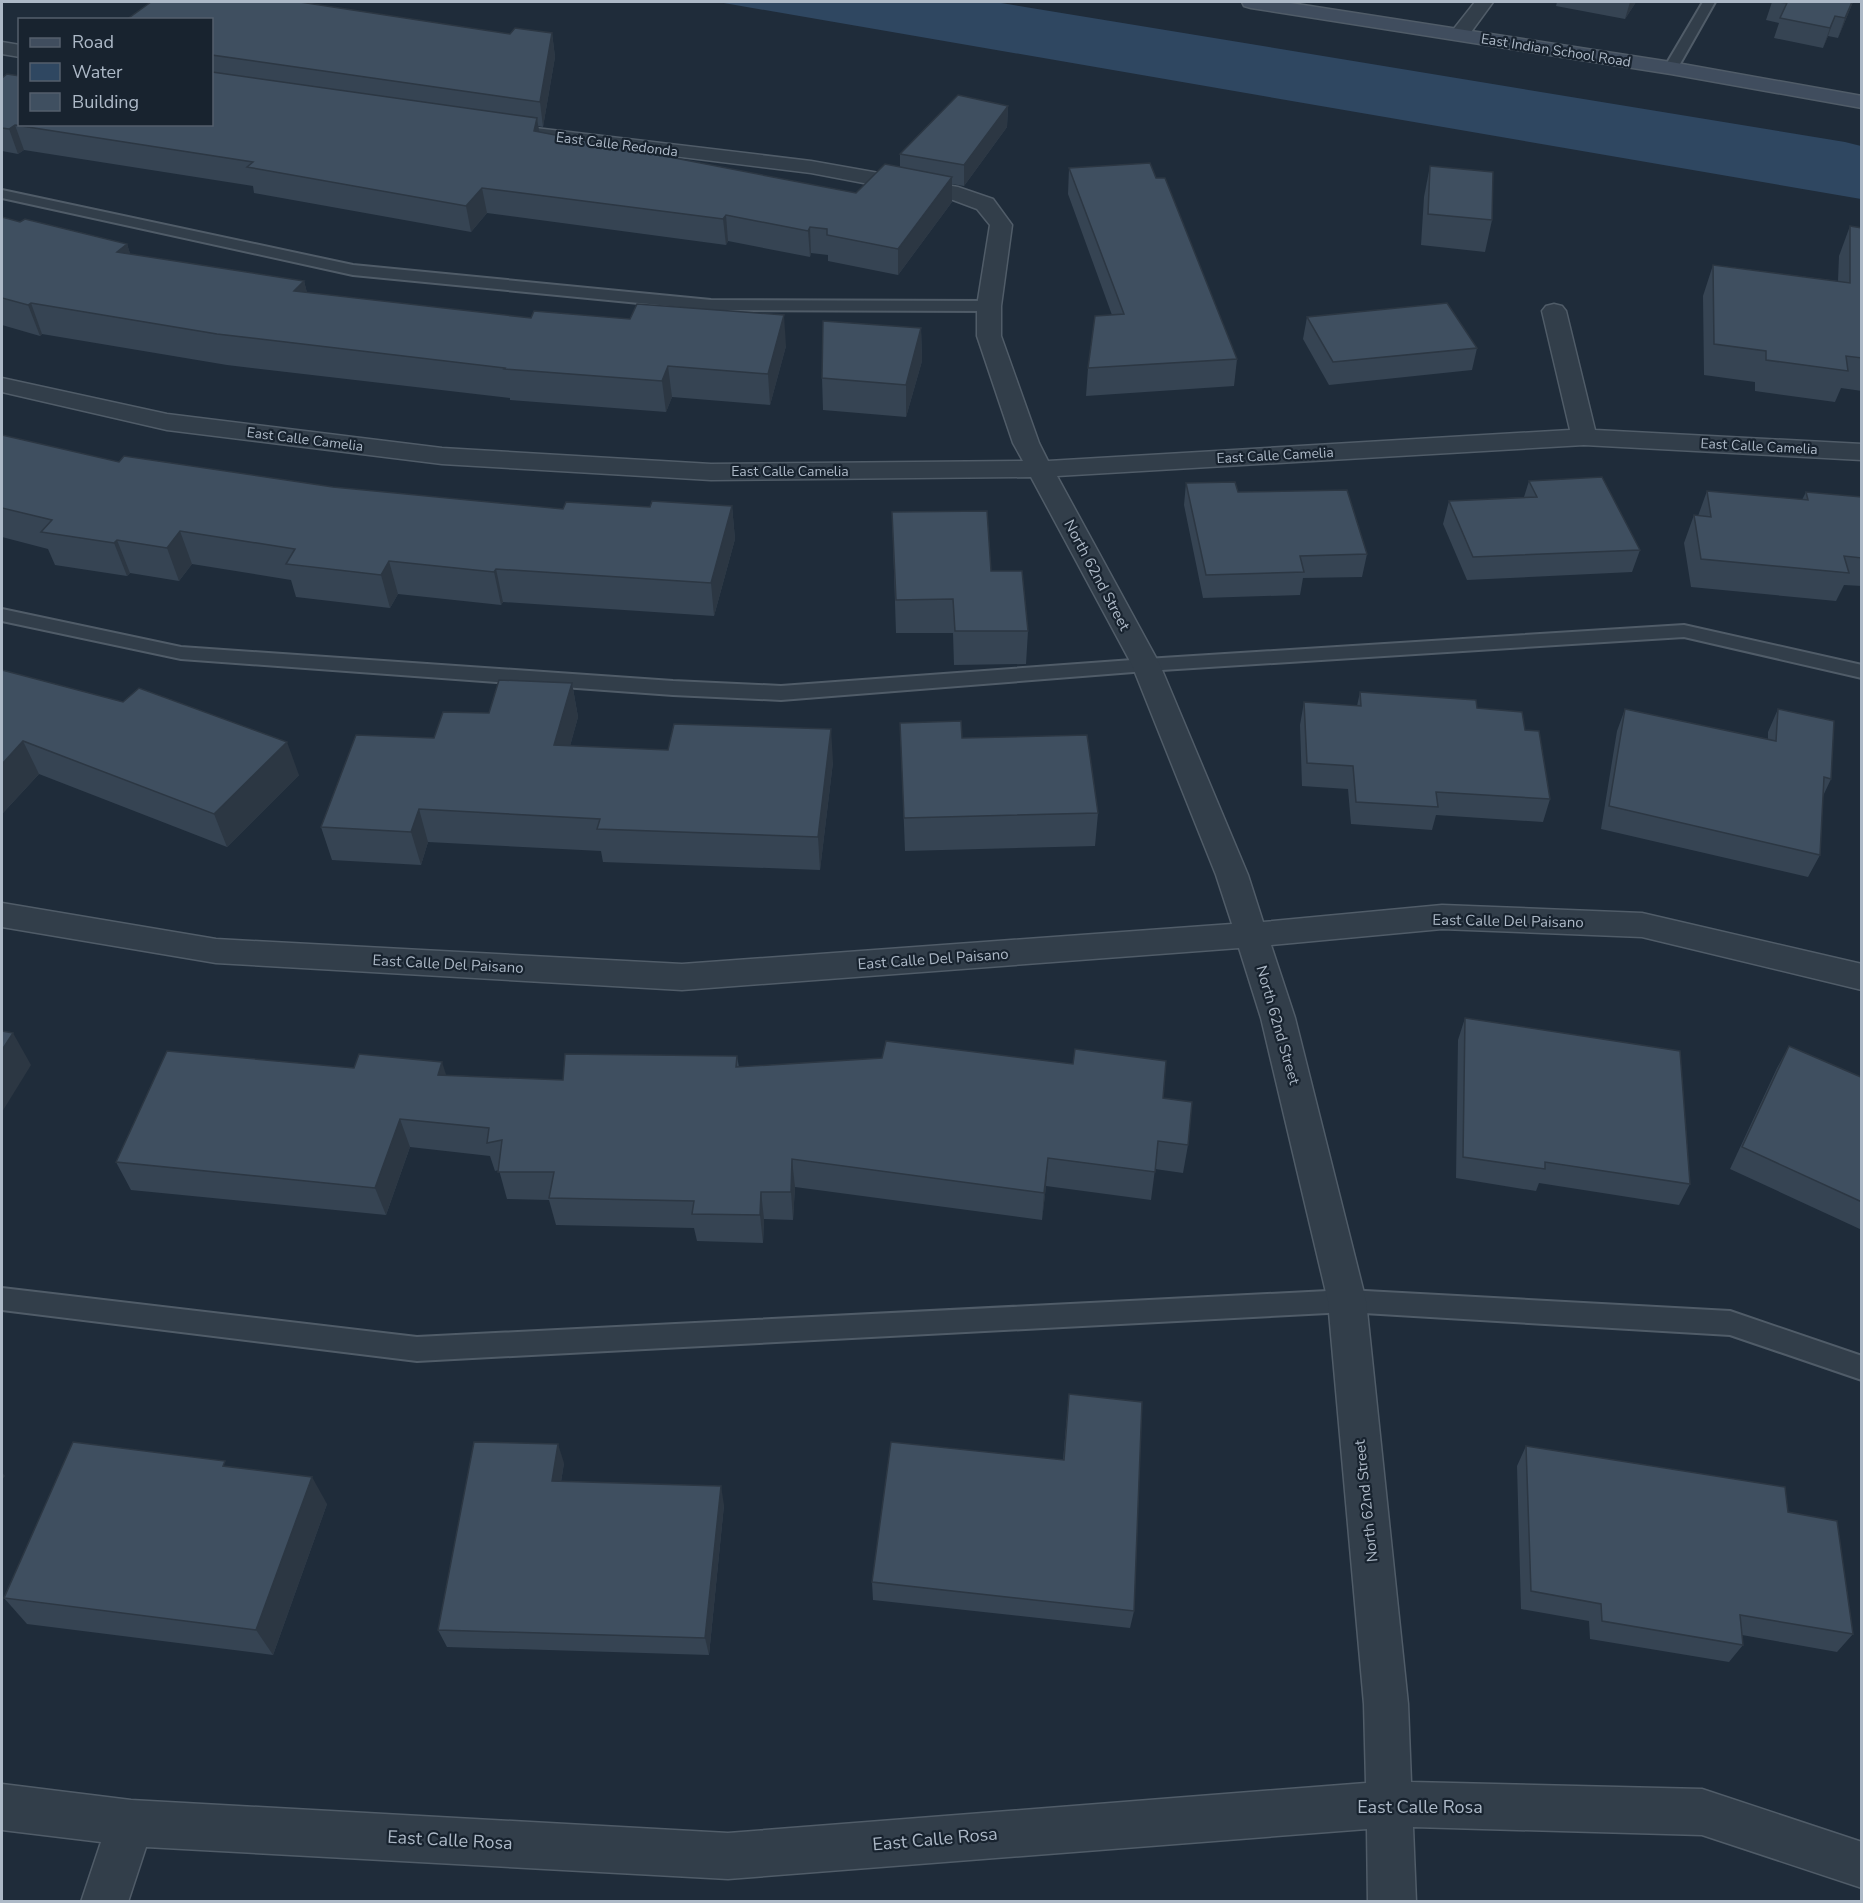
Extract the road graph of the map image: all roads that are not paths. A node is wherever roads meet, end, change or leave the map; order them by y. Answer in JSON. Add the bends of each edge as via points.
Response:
{"nodes":[{"id":1,"x":1258,"y":2,"type":"edge"},
{"id":2,"x":1484,"y":2,"type":"edge"},
{"id":3,"x":1709,"y":2,"type":"edge"},
{"id":4,"x":1459,"y":34,"type":"junction"},
{"id":5,"x":2,"y":48,"type":"edge"},
{"id":6,"x":18,"y":51,"type":"edge"},
{"id":7,"x":1671,"y":68,"type":"junction"},
{"id":8,"x":1862,"y":102,"type":"edge"},
{"id":9,"x":502,"y":130,"type":"edge"},
{"id":10,"x":2,"y":194,"type":"edge"},
{"id":11,"x":985,"y":204,"type":"joint"},
{"id":12,"x":989,"y":306,"type":"junction"},
{"id":13,"x":1554,"y":311,"type":"dead end"},
{"id":14,"x":2,"y":385,"type":"edge"},
{"id":15,"x":1584,"y":436,"type":"junction"},
{"id":16,"x":1862,"y":452,"type":"edge"},
{"id":17,"x":1040,"y":469,"type":"junction"},
{"id":18,"x":2,"y":615,"type":"edge"},
{"id":19,"x":1146,"y":665,"type":"junction"},
{"id":20,"x":1862,"y":672,"type":"edge"},
{"id":21,"x":2,"y":915,"type":"edge"},
{"id":22,"x":1252,"y":935,"type":"junction"},
{"id":23,"x":1862,"y":977,"type":"edge"},
{"id":24,"x":2,"y":1299,"type":"edge"},
{"id":25,"x":1347,"y":1301,"type":"junction"},
{"id":26,"x":1862,"y":1368,"type":"edge"},
{"id":27,"x":1389,"y":1804,"type":"junction"},
{"id":28,"x":2,"y":1807,"type":"edge"},
{"id":29,"x":131,"y":1823,"type":"junction"},
{"id":30,"x":1862,"y":1865,"type":"edge"},
{"id":31,"x":104,"y":1902,"type":"edge"},
{"id":32,"x":1392,"y":1902,"type":"edge"}],
"edges":[{"from":1,"to":4,"type":"main road","name":"East Indian School Road"},
{"from":2,"to":4,"type":"street"},
{"from":3,"to":7,"type":"lane"},
{"from":4,"to":7,"type":"main road","name":"East Indian School Road"},
{"from":5,"to":6,"type":"street"},
{"from":7,"to":8,"type":"main road","name":"East Indian School Road"},
{"from":9,"to":11,"type":"street","name":"East Calle Redonda","via":[[811,167],[958,194]]},
{"from":10,"to":12,"type":"lane","via":[[353,270],[711,305]]},
{"from":11,"to":12,"type":"street","name":"North 62nd Street","via":[[1001,225]]},
{"from":12,"to":17,"type":"street","name":"North 62nd Street","via":[[989,336],[1026,443]]},
{"from":13,"to":15,"type":"street"},
{"from":14,"to":17,"type":"street","name":"East Calle Camelia","via":[[167,422],[441,456],[711,472]]},
{"from":15,"to":16,"type":"street","name":"East Calle Camelia"},
{"from":15,"to":17,"type":"street","name":"East Calle Camelia"},
{"from":17,"to":19,"type":"street","name":"North 62nd Street"},
{"from":18,"to":19,"type":"lane","via":[[181,653],[781,693]]},
{"from":19,"to":20,"type":"lane","via":[[1684,631]]},
{"from":19,"to":22,"type":"street","name":"North 62nd Street","via":[[1233,875]]},
{"from":21,"to":22,"type":"street","name":"East Calle Del Paisano","via":[[216,951],[682,978]]},
{"from":22,"to":23,"type":"street","name":"East Calle Del Paisano","via":[[1442,917],[1642,925]]},
{"from":22,"to":25,"type":"street","name":"North 62nd Street","via":[[1278,1018]]},
{"from":24,"to":25,"type":"lane","via":[[417,1349]]},
{"from":25,"to":26,"type":"lane","via":[[1730,1323]]},
{"from":25,"to":27,"type":"street","name":"North 62nd Street","via":[[1386,1704]]},
{"from":27,"to":29,"type":"street","name":"East Calle Rosa","via":[[728,1856]]},
{"from":27,"to":30,"type":"street","name":"East Calle Rosa","via":[[1702,1812]]},
{"from":27,"to":32,"type":"street","name":"North 62nd Street"},
{"from":28,"to":29,"type":"street","name":"East Calle Rosa"},
{"from":29,"to":31,"type":"street"}]}
